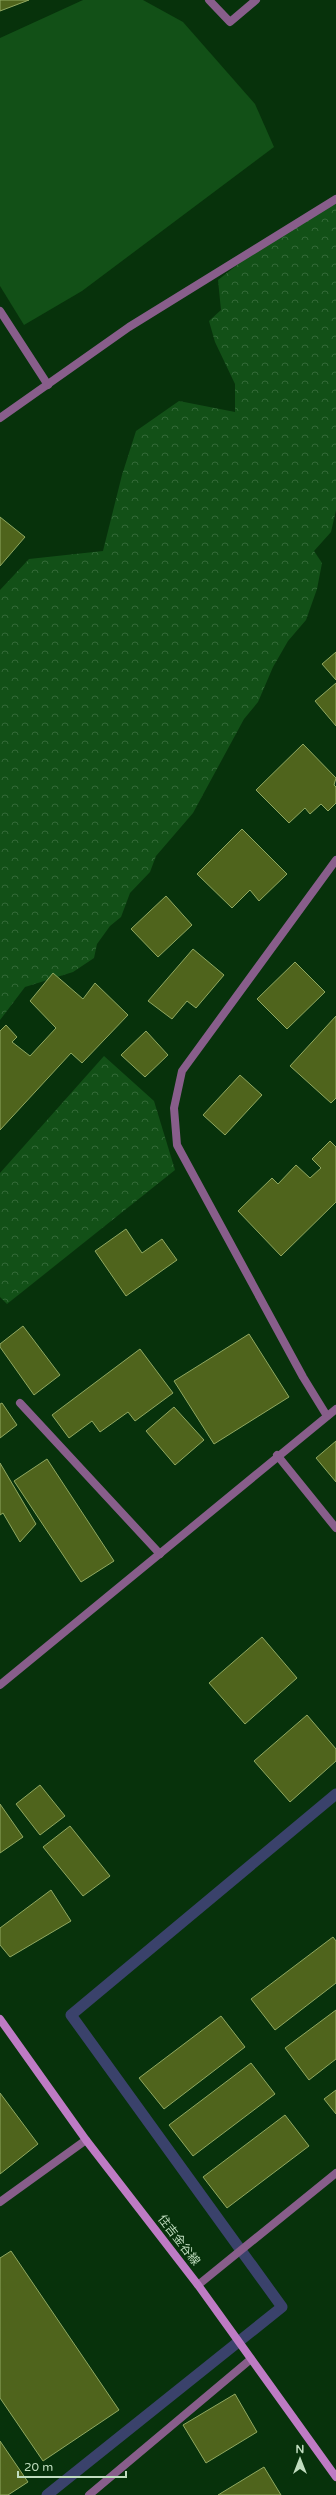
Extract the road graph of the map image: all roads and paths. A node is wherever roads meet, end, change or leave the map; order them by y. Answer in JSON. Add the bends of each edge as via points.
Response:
{"nodes":[{"id":1,"x":209,"y":0,"type":"edge"},
{"id":2,"x":256,"y":0,"type":"edge"},
{"id":3,"x":336,"y":199,"type":"edge"},
{"id":4,"x":0,"y":311,"type":"edge"},
{"id":5,"x":48,"y":385,"type":"junction"},
{"id":6,"x":0,"y":418,"type":"edge"},
{"id":7,"x":336,"y":860,"type":"edge"},
{"id":8,"x":20,"y":1403,"type":"dead end"},
{"id":9,"x":336,"y":1409,"type":"edge"},
{"id":10,"x":327,"y":1416,"type":"junction"},
{"id":11,"x":277,"y":1455,"type":"junction"},
{"id":12,"x":336,"y":1528,"type":"edge"},
{"id":13,"x":160,"y":1554,"type":"junction"},
{"id":14,"x":0,"y":1685,"type":"edge"},
{"id":15,"x":0,"y":2019,"type":"edge"},
{"id":16,"x":86,"y":2140,"type":"junction"},
{"id":17,"x":336,"y":2173,"type":"edge"},
{"id":18,"x":0,"y":2202,"type":"edge"},
{"id":19,"x":198,"y":2285,"type":"junction"},
{"id":20,"x":251,"y":2359,"type":"junction"},
{"id":21,"x":336,"y":2477,"type":"edge"},
{"id":22,"x":89,"y":2495,"type":"edge"}],
"edges":[{"from":1,"to":2,"type":"street","via":[[230,22]]},
{"from":3,"to":5,"type":"street","via":[[129,327]]},
{"from":4,"to":5,"type":"street"},
{"from":5,"to":6,"type":"street"},
{"from":7,"to":10,"type":"street","via":[[182,1071],[174,1108],[177,1145]]},
{"from":8,"to":13,"type":"street"},
{"from":9,"to":10,"type":"street"},
{"from":10,"to":11,"type":"street"},
{"from":11,"to":12,"type":"street"},
{"from":11,"to":13,"type":"street"},
{"from":13,"to":14,"type":"street"},
{"from":15,"to":16,"type":"main road","name":"住吉金谷線"},
{"from":16,"to":18,"type":"street"},
{"from":16,"to":19,"type":"main road","name":"住吉金谷線"},
{"from":17,"to":19,"type":"street"},
{"from":19,"to":20,"type":"main road","name":"住吉金谷線"},
{"from":20,"to":21,"type":"main road","name":"住吉金谷線"},
{"from":20,"to":22,"type":"street"}]}
